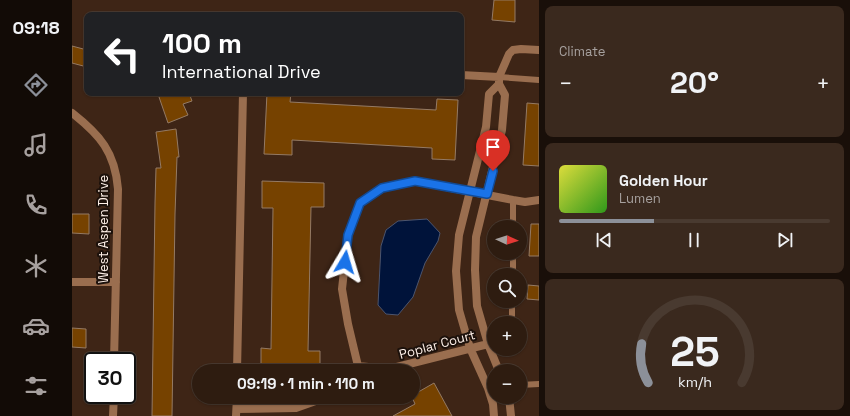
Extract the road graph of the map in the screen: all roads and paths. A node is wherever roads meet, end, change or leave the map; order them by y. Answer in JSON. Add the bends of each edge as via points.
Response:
{"nodes":[{"id":1,"x":539,"y":50,"type":"edge"},
{"id":2,"x":464,"y":75,"type":"edge"},
{"id":3,"x":499,"y":80,"type":"junction"},
{"id":4,"x":539,"y":80,"type":"edge"},
{"id":5,"x":243,"y":96,"type":"edge"},
{"id":6,"x":72,"y":112,"type":"edge"},
{"id":7,"x":471,"y":191,"type":"junction"},
{"id":8,"x":487,"y":194,"type":"junction"},
{"id":9,"x":513,"y":200,"type":"junction"},
{"id":10,"x":539,"y":200,"type":"edge"},
{"id":11,"x":513,"y":220,"type":"edge"},
{"id":12,"x":72,"y":282,"type":"edge"},
{"id":13,"x":116,"y":282,"type":"junction"},
{"id":14,"x":487,"y":330,"type":"edge"},
{"id":15,"x":487,"y":342,"type":"edge"},
{"id":16,"x":470,"y":348,"type":"junction"},
{"id":17,"x":114,"y":352,"type":"edge"},
{"id":18,"x":237,"y":364,"type":"edge"},
{"id":19,"x":355,"y":364,"type":"edge"},
{"id":20,"x":408,"y":364,"type":"edge"},
{"id":21,"x":487,"y":380,"type":"edge"},
{"id":22,"x":527,"y":384,"type":"edge"},
{"id":23,"x":539,"y":384,"type":"edge"},
{"id":24,"x":114,"y":404,"type":"edge"},
{"id":25,"x":307,"y":404,"type":"edge"},
{"id":26,"x":493,"y":404,"type":"edge"},
{"id":27,"x":509,"y":404,"type":"edge"},
{"id":28,"x":237,"y":413,"type":"edge"},
{"id":29,"x":113,"y":416,"type":"edge"},
{"id":30,"x":494,"y":416,"type":"edge"},
{"id":31,"x":510,"y":416,"type":"edge"}],
"edges":[{"from":1,"to":3,"type":"street","via":[[513,50]]},
{"from":2,"to":3,"type":"street"},
{"from":3,"to":4,"type":"lane"},
{"from":3,"to":7,"type":"street","via":[[489,94],[486,127]]},
{"from":3,"to":8,"type":"street","via":[[506,95],[502,130]]},
{"from":5,"to":18,"type":"street"},
{"from":6,"to":13,"type":"street","name":"West Aspen Drive","via":[[94,130],[109,153],[116,170]]},
{"from":7,"to":8,"type":"street","name":"Poplar Court"},
{"from":7,"to":16,"type":"street","via":[[459,235],[456,270],[459,310]]},
{"from":7,"to":19,"type":"street","name":"Poplar Court","via":[[415,181],[382,188],[360,203],[348,235],[342,290]]},
{"from":8,"to":9,"type":"street","name":"Poplar Court"},
{"from":8,"to":14,"type":"street","via":[[476,236],[475,270],[478,306]]},
{"from":9,"to":10,"type":"street","name":"Poplar Court"},
{"from":9,"to":11,"type":"lane"},
{"from":12,"to":13,"type":"street"},
{"from":13,"to":17,"type":"street","name":"West Aspen Drive"},
{"from":15,"to":16,"type":"street","name":"Poplar Court"},
{"from":16,"to":20,"type":"street","name":"Poplar Court"},
{"from":16,"to":21,"type":"street"},
{"from":22,"to":23,"type":"lane"},
{"from":24,"to":29,"type":"street"},
{"from":25,"to":28,"type":"street","via":[[296,408]]},
{"from":26,"to":30,"type":"street"},
{"from":27,"to":31,"type":"street"}]}
